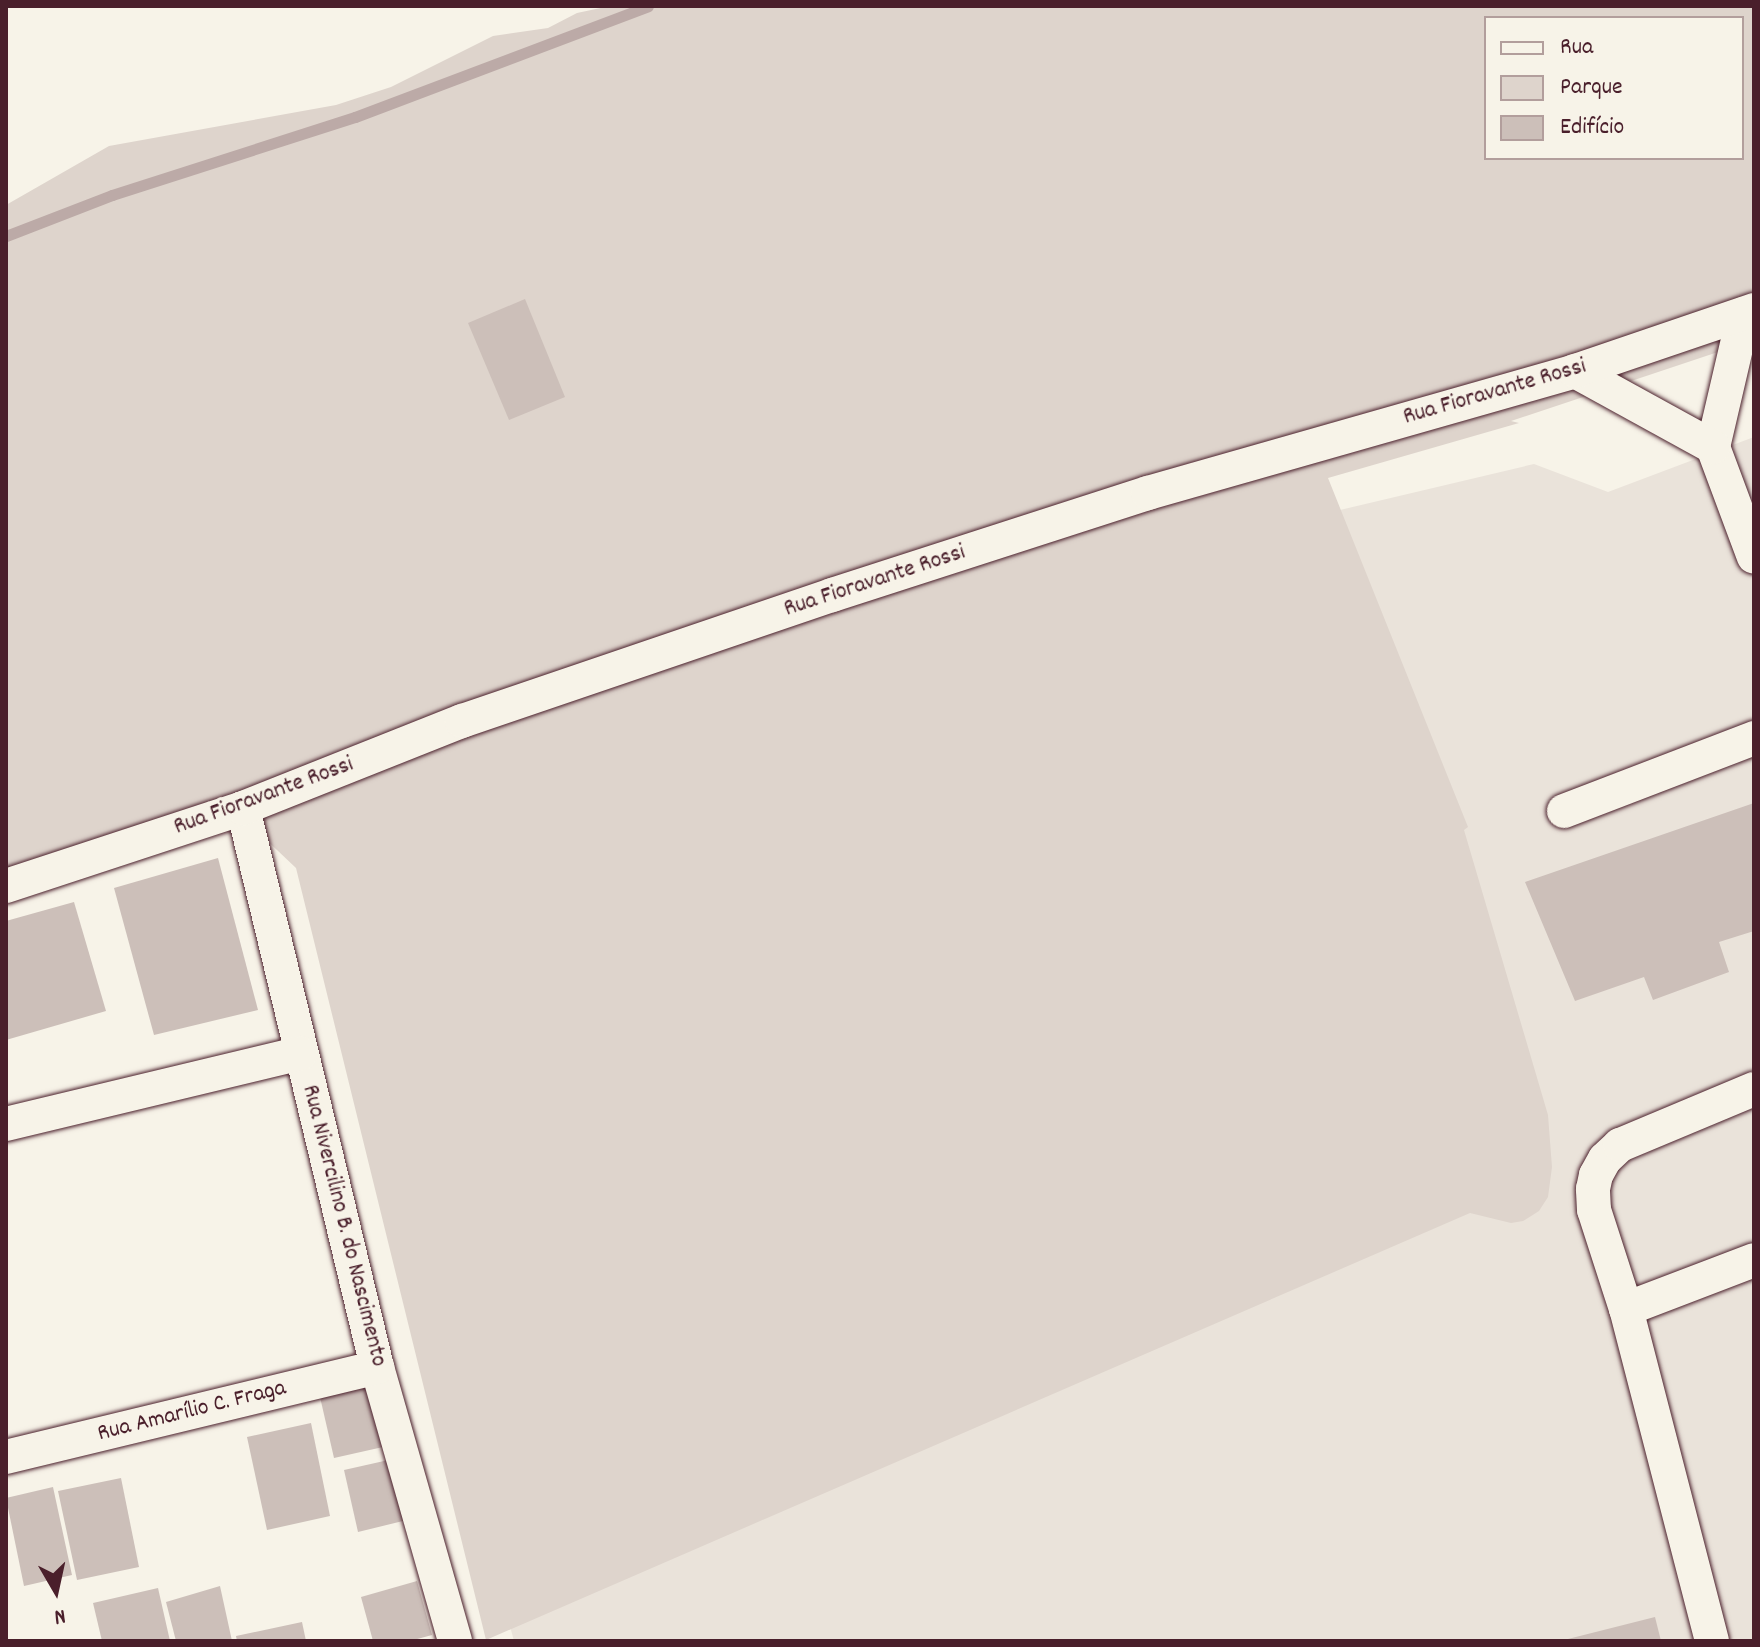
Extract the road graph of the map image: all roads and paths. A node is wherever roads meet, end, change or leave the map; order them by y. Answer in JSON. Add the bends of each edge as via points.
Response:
{"nodes":[{"id":1,"x":1749,"y":312,"type":"edge"},
{"id":2,"x":1575,"y":371,"type":"junction"},
{"id":3,"x":1713,"y":447,"type":"junction"},
{"id":4,"x":1754,"y":557,"type":"edge"},
{"id":5,"x":1754,"y":738,"type":"edge"},
{"id":6,"x":243,"y":808,"type":"junction"},
{"id":7,"x":1564,"y":811,"type":"dead end"},
{"id":8,"x":6,"y":886,"type":"edge"},
{"id":9,"x":301,"y":1053,"type":"junction"},
{"id":10,"x":1754,"y":1089,"type":"edge"},
{"id":11,"x":6,"y":1124,"type":"edge"},
{"id":12,"x":1754,"y":1260,"type":"edge"},
{"id":13,"x":1626,"y":1309,"type":"junction"},
{"id":14,"x":377,"y":1367,"type":"junction"},
{"id":15,"x":6,"y":1457,"type":"edge"},
{"id":16,"x":455,"y":1641,"type":"edge"},
{"id":17,"x":1712,"y":1641,"type":"edge"}],
"edges":[{"from":1,"to":2,"type":"street","name":"Rua Fioravante Rossi"},
{"from":1,"to":3,"type":"street"},
{"from":2,"to":3,"type":"street"},
{"from":2,"to":6,"type":"street","name":"Rua Fioravante Rossi","via":[[1148,493],[832,595],[462,721]]},
{"from":3,"to":4,"type":"street"},
{"from":5,"to":7,"type":"street"},
{"from":6,"to":8,"type":"street","name":"Rua Fioravante Rossi"},
{"from":6,"to":9,"type":"street","name":"Rua Nivercilino B. do Nascimento"},
{"from":9,"to":11,"type":"street"},
{"from":9,"to":14,"type":"street","name":"Rua Nivercilino B. do Nascimento"},
{"from":10,"to":13,"type":"street","via":[[1620,1145],[1596,1175],[1594,1210]]},
{"from":12,"to":13,"type":"street"},
{"from":13,"to":17,"type":"street"},
{"from":14,"to":15,"type":"street","name":"Rua Amarílio C. Fraga"},
{"from":14,"to":16,"type":"street","name":"Rua Nivercilino B. do Nascimento"}]}
